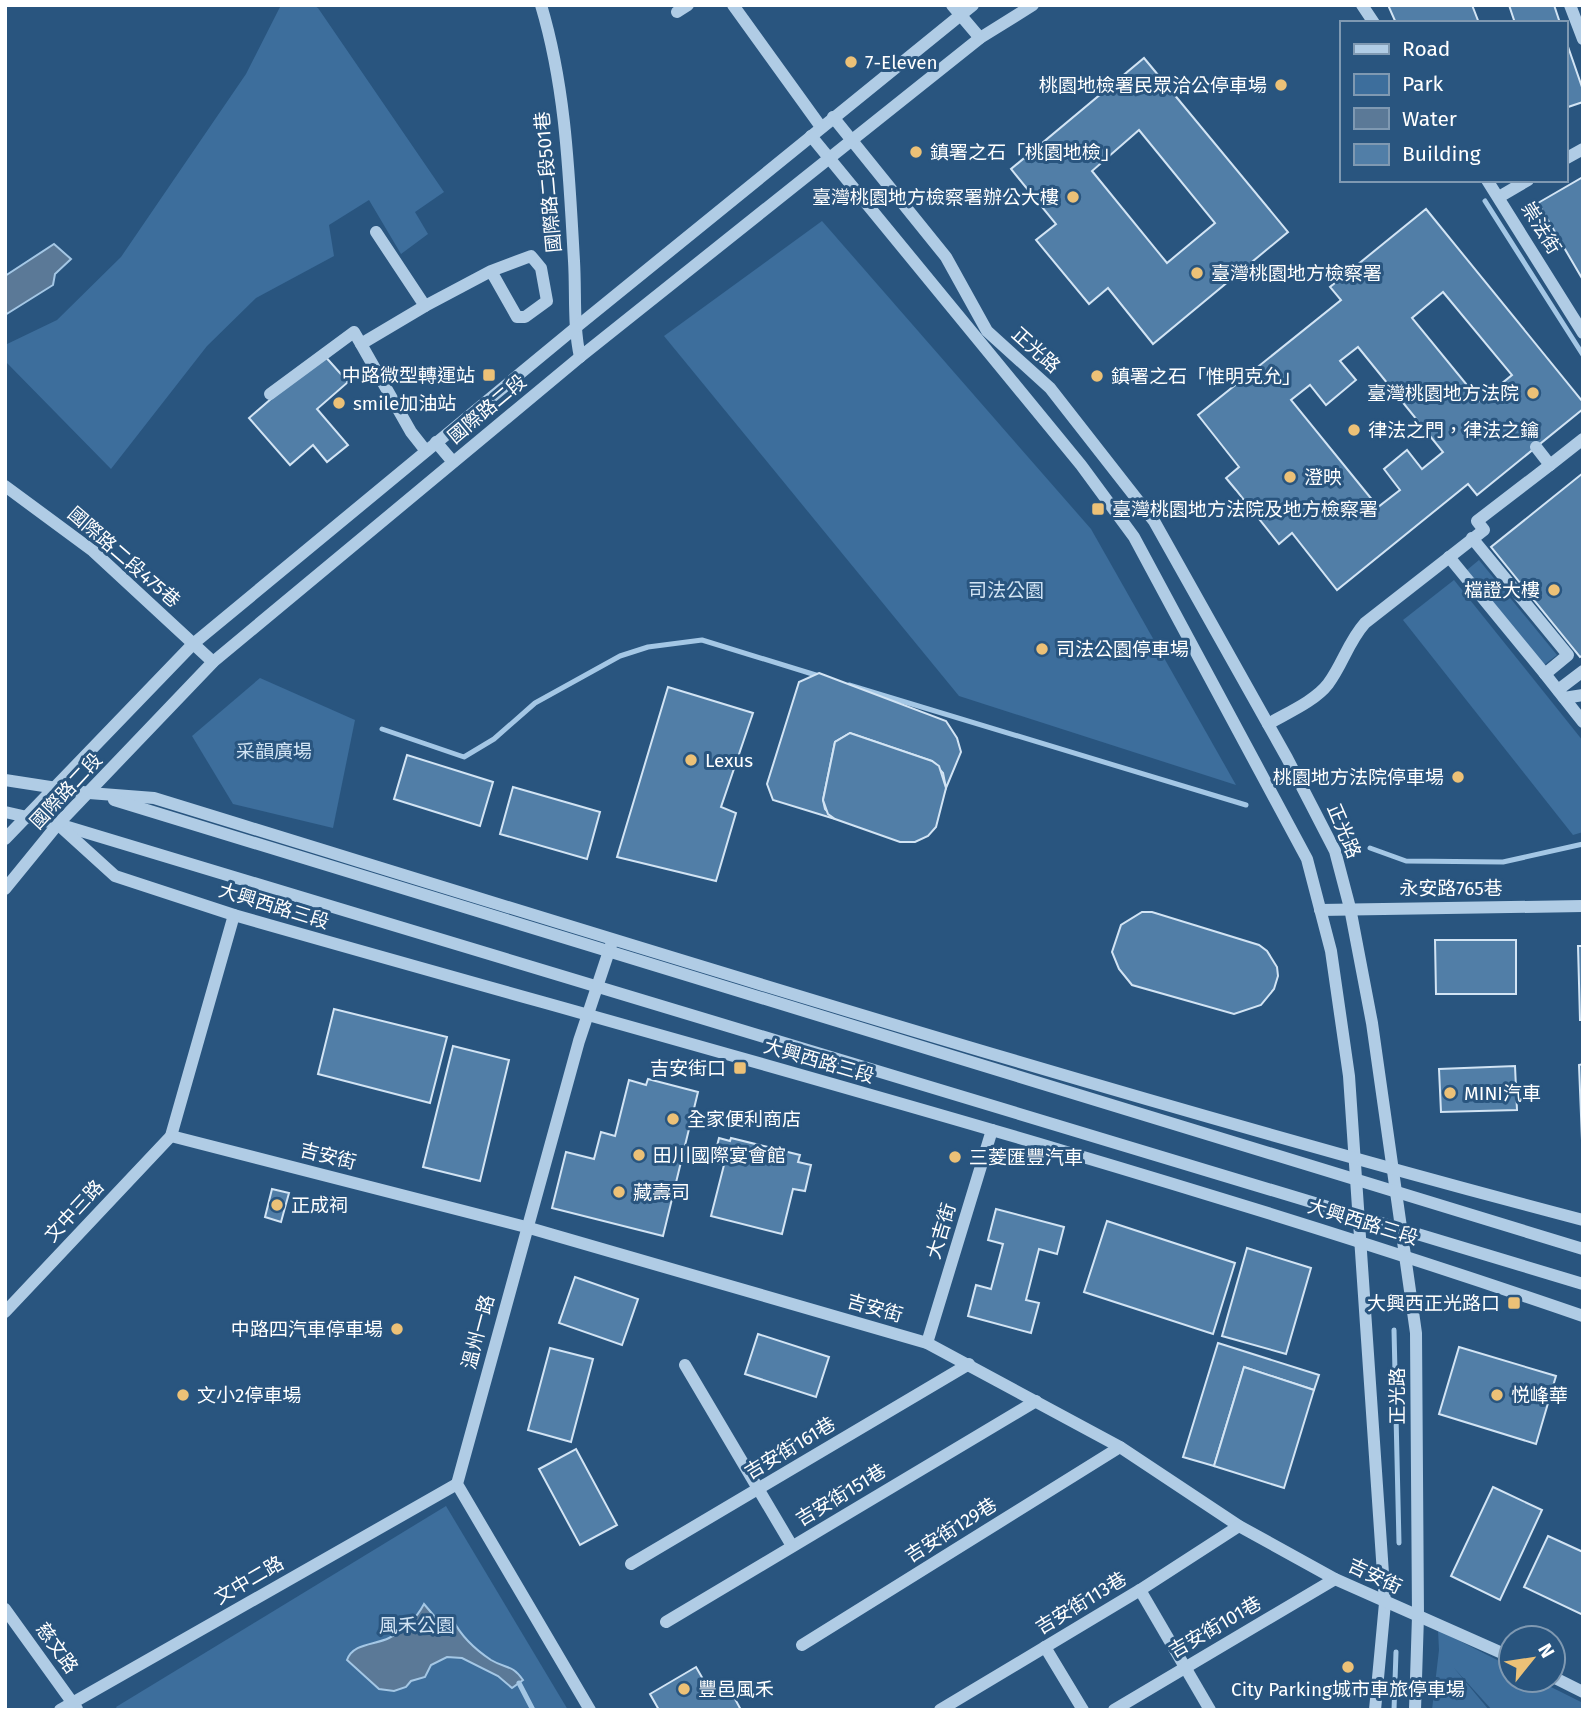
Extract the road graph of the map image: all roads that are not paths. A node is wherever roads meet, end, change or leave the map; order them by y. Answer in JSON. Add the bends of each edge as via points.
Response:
{"nodes":[{"id":1,"x":541,"y":5,"type":"edge"},
{"id":2,"x":733,"y":5,"type":"edge"},
{"id":3,"x":973,"y":5,"type":"edge"},
{"id":4,"x":1033,"y":5,"type":"edge"},
{"id":5,"x":1362,"y":5,"type":"edge"},
{"id":6,"x":1570,"y":5,"type":"edge"},
{"id":7,"x":956,"y":9,"type":"edge"},
{"id":8,"x":1373,"y":21,"type":"edge"},
{"id":9,"x":979,"y":38,"type":"junction"},
{"id":10,"x":1583,"y":39,"type":"edge"},
{"id":11,"x":833,"y":117,"type":"junction"},
{"id":12,"x":816,"y":131,"type":"junction"},
{"id":13,"x":852,"y":140,"type":"junction"},
{"id":14,"x":1583,"y":149,"type":"edge"},
{"id":15,"x":1567,"y":158,"type":"edge"},
{"id":16,"x":829,"y":159,"type":"junction"},
{"id":17,"x":1488,"y":182,"type":"edge"},
{"id":18,"x":1525,"y":182,"type":"edge"},
{"id":19,"x":1499,"y":197,"type":"junction"},
{"id":20,"x":376,"y":232,"type":"dead end"},
{"id":21,"x":491,"y":271,"type":"junction"},
{"id":22,"x":425,"y":306,"type":"junction"},
{"id":23,"x":574,"y":328,"type":"junction"},
{"id":24,"x":1583,"y":333,"type":"edge"},
{"id":25,"x":361,"y":344,"type":"junction"},
{"id":26,"x":580,"y":357,"type":"junction"},
{"id":27,"x":270,"y":394,"type":"dead end"},
{"id":28,"x":1583,"y":439,"type":"edge"},
{"id":29,"x":1092,"y":440,"type":"junction"},
{"id":30,"x":436,"y":442,"type":"junction"},
{"id":31,"x":1536,"y":447,"type":"dead end"},
{"id":32,"x":426,"y":451,"type":"junction"},
{"id":33,"x":1074,"y":456,"type":"junction"},
{"id":34,"x":453,"y":463,"type":"junction"},
{"id":35,"x":1550,"y":465,"type":"junction"},
{"id":36,"x":5,"y":486,"type":"edge"},
{"id":37,"x":1472,"y":538,"type":"junction"},
{"id":38,"x":1449,"y":557,"type":"junction"},
{"id":39,"x":193,"y":644,"type":"junction"},
{"id":40,"x":213,"y":662,"type":"junction"},
{"id":41,"x":1583,"y":671,"type":"edge"},
{"id":42,"x":1545,"y":674,"type":"junction"},
{"id":43,"x":1560,"y":694,"type":"junction"},
{"id":44,"x":1583,"y":695,"type":"edge"},
{"id":45,"x":1583,"y":722,"type":"edge"},
{"id":46,"x":1268,"y":723,"type":"junction"},
{"id":47,"x":9,"y":778,"type":"edge"},
{"id":48,"x":53,"y":788,"type":"junction"},
{"id":49,"x":89,"y":793,"type":"junction"},
{"id":50,"x":5,"y":811,"type":"edge"},
{"id":51,"x":26,"y":815,"type":"junction"},
{"id":52,"x":58,"y":824,"type":"junction"},
{"id":53,"x":5,"y":839,"type":"edge"},
{"id":54,"x":5,"y":889,"type":"edge"},
{"id":55,"x":1583,"y":906,"type":"edge"},
{"id":56,"x":1350,"y":908,"type":"junction"},
{"id":57,"x":1320,"y":910,"type":"junction"},
{"id":58,"x":234,"y":915,"type":"junction"},
{"id":59,"x":611,"y":945,"type":"junction"},
{"id":60,"x":596,"y":986,"type":"junction"},
{"id":61,"x":586,"y":1016,"type":"junction"},
{"id":62,"x":992,"y":1130,"type":"junction"},
{"id":63,"x":171,"y":1136,"type":"junction"},
{"id":64,"x":1353,"y":1159,"type":"junction"},
{"id":65,"x":1392,"y":1169,"type":"junction"},
{"id":66,"x":1355,"y":1178,"type":"junction"},
{"id":67,"x":1395,"y":1192,"type":"junction"},
{"id":68,"x":1357,"y":1214,"type":"junction"},
{"id":69,"x":1583,"y":1220,"type":"edge"},
{"id":70,"x":526,"y":1227,"type":"junction"},
{"id":71,"x":1400,"y":1227,"type":"junction"},
{"id":72,"x":1359,"y":1240,"type":"junction"},
{"id":73,"x":1583,"y":1249,"type":"edge"},
{"id":74,"x":1404,"y":1254,"type":"junction"},
{"id":75,"x":1583,"y":1284,"type":"edge"},
{"id":76,"x":5,"y":1312,"type":"edge"},
{"id":77,"x":1583,"y":1316,"type":"edge"},
{"id":78,"x":927,"y":1343,"type":"junction"},
{"id":79,"x":969,"y":1364,"type":"junction"},
{"id":80,"x":685,"y":1365,"type":"dead end"},
{"id":81,"x":1036,"y":1401,"type":"junction"},
{"id":82,"x":1120,"y":1447,"type":"junction"},
{"id":83,"x":457,"y":1484,"type":"junction"},
{"id":84,"x":760,"y":1489,"type":"junction"},
{"id":85,"x":1239,"y":1526,"type":"junction"},
{"id":86,"x":792,"y":1546,"type":"junction"},
{"id":87,"x":631,"y":1564,"type":"dead end"},
{"id":88,"x":1335,"y":1579,"type":"junction"},
{"id":89,"x":1140,"y":1590,"type":"junction"},
{"id":90,"x":1385,"y":1603,"type":"junction"},
{"id":91,"x":5,"y":1609,"type":"edge"},
{"id":92,"x":1418,"y":1616,"type":"junction"},
{"id":93,"x":666,"y":1622,"type":"dead end"},
{"id":94,"x":802,"y":1645,"type":"dead end"},
{"id":95,"x":1045,"y":1647,"type":"junction"},
{"id":96,"x":1497,"y":1651,"type":"edge"},
{"id":97,"x":1185,"y":1667,"type":"junction"},
{"id":98,"x":1567,"y":1684,"type":"edge"},
{"id":99,"x":1583,"y":1692,"type":"edge"},
{"id":100,"x":75,"y":1706,"type":"edge"},
{"id":101,"x":956,"y":1706,"type":"edge"},
{"id":102,"x":60,"y":1710,"type":"edge"},
{"id":103,"x":590,"y":1710,"type":"edge"},
{"id":104,"x":940,"y":1710,"type":"edge"},
{"id":105,"x":1083,"y":1710,"type":"edge"},
{"id":106,"x":1114,"y":1710,"type":"edge"},
{"id":107,"x":1210,"y":1710,"type":"edge"},
{"id":108,"x":1375,"y":1710,"type":"edge"},
{"id":109,"x":1415,"y":1710,"type":"edge"}],
"edges":[{"from":1,"to":23,"type":"street","name":"國際路二段501巷","via":[[556,56],[569,178]]},
{"from":2,"to":12,"type":"street","name":"正光路"},
{"from":3,"to":7,"type":"street","name":"國際路二段"},
{"from":4,"to":9,"type":"street","name":"國際路二段"},
{"from":5,"to":8,"type":"street"},
{"from":6,"to":10,"type":"street"},
{"from":7,"to":9,"type":"street"},
{"from":7,"to":11,"type":"street","name":"國際路二段"},
{"from":9,"to":13,"type":"street","name":"國際路二段"},
{"from":11,"to":12,"type":"street","name":"國際路二段"},
{"from":11,"to":13,"type":"street","name":"正光路"},
{"from":12,"to":16,"type":"street","name":"正光路"},
{"from":12,"to":23,"type":"street","name":"國際路二段"},
{"from":13,"to":16,"type":"street","name":"國際路二段"},
{"from":13,"to":29,"type":"street","name":"正光路","via":[[946,257],[987,331],[1050,388]]},
{"from":14,"to":15,"type":"street"},
{"from":16,"to":26,"type":"street","name":"國際路二段"},
{"from":16,"to":33,"type":"street","name":"正光路"},
{"from":17,"to":19,"type":"street","name":"崇法街"},
{"from":18,"to":19,"type":"street"},
{"from":19,"to":24,"type":"street","name":"崇法街"},
{"from":20,"to":22,"type":"street"},
{"from":21,"to":21,"type":"street","via":[[517,317],[525,317],[547,301],[541,268],[531,256]]},
{"from":21,"to":22,"type":"street"},
{"from":22,"to":25,"type":"street"},
{"from":23,"to":26,"type":"street","name":"國際路二段501巷"},
{"from":23,"to":30,"type":"street","name":"國際路二段"},
{"from":25,"to":27,"type":"street","via":[[354,332]]},
{"from":25,"to":32,"type":"street"},
{"from":26,"to":34,"type":"street","name":"國際路二段"},
{"from":28,"to":35,"type":"street"},
{"from":29,"to":33,"type":"street"},
{"from":29,"to":46,"type":"street","name":"正光路","via":[[1154,520]]},
{"from":30,"to":32,"type":"street","name":"國際路二段"},
{"from":30,"to":34,"type":"street"},
{"from":31,"to":35,"type":"street"},
{"from":32,"to":39,"type":"street","name":"國際路二段"},
{"from":33,"to":57,"type":"street","name":"正光路","via":[[1134,537],[1307,859]]},
{"from":34,"to":40,"type":"street","name":"國際路二段"},
{"from":35,"to":37,"type":"street","via":[[1477,521],[1484,530]]},
{"from":36,"to":39,"type":"street","name":"國際路二段475巷","via":[[93,551]]},
{"from":37,"to":38,"type":"street"},
{"from":37,"to":42,"type":"street","via":[[1568,655]]},
{"from":38,"to":42,"type":"street"},
{"from":38,"to":46,"type":"street","via":[[1365,623],[1320,692]]},
{"from":39,"to":40,"type":"street","name":"國際路二段475巷"},
{"from":39,"to":48,"type":"street","name":"國際路二段"},
{"from":40,"to":49,"type":"street","name":"國際路二段"},
{"from":41,"to":43,"type":"street"},
{"from":42,"to":43,"type":"street"},
{"from":43,"to":44,"type":"street"},
{"from":43,"to":45,"type":"street"},
{"from":46,"to":56,"type":"street","name":"正光路","via":[[1335,851]]},
{"from":47,"to":48,"type":"street","name":"大興西路三段"},
{"from":48,"to":49,"type":"street","name":"大興西路三段"},
{"from":48,"to":51,"type":"street","name":"國際路二段"},
{"from":49,"to":52,"type":"street","name":"國際路二段"},
{"from":49,"to":59,"type":"street","name":"大興西路三段"},
{"from":50,"to":51,"type":"street","name":"大興西路三段"},
{"from":51,"to":52,"type":"street","name":"大興西路三段"},
{"from":51,"to":53,"type":"street","name":"國際路二段"},
{"from":52,"to":54,"type":"street","name":"國際路二段"},
{"from":52,"to":58,"type":"street","name":"大興西路三段","via":[[116,876]]},
{"from":52,"to":60,"type":"street","name":"大興西路三段"},
{"from":55,"to":56,"type":"street","name":"永安路765巷"},
{"from":56,"to":57,"type":"street","name":"永安路765巷"},
{"from":56,"to":65,"type":"street","name":"正光路"},
{"from":57,"to":64,"type":"street","name":"正光路","via":[[1331,951],[1349,1076]]},
{"from":58,"to":61,"type":"street","name":"大興西路三段"},
{"from":58,"to":63,"type":"street"},
{"from":59,"to":60,"type":"street","name":"溫州一路"},
{"from":59,"to":64,"type":"street","name":"大興西路三段"},
{"from":59,"to":66,"type":"street","name":"大興西路三段"},
{"from":60,"to":61,"type":"street","name":"溫州一路"},
{"from":60,"to":68,"type":"street","name":"大興西路三段"},
{"from":61,"to":62,"type":"street","name":"大興西路三段"},
{"from":61,"to":70,"type":"street","name":"溫州一路"},
{"from":62,"to":72,"type":"street","name":"大興西路三段"},
{"from":62,"to":78,"type":"street","name":"大吉街"},
{"from":63,"to":70,"type":"street","name":"吉安街"},
{"from":63,"to":76,"type":"street","name":"文中三路"},
{"from":64,"to":65,"type":"street","name":"大興西路三段"},
{"from":64,"to":66,"type":"street","name":"正光路"},
{"from":65,"to":67,"type":"street","name":"正光路"},
{"from":65,"to":69,"type":"street","name":"大興西路三段"},
{"from":66,"to":67,"type":"street","name":"大興西路三段"},
{"from":66,"to":68,"type":"street","name":"正光路"},
{"from":67,"to":71,"type":"street","name":"正光路"},
{"from":67,"to":73,"type":"street","name":"大興西路三段"},
{"from":68,"to":71,"type":"street","name":"大興西路三段"},
{"from":68,"to":72,"type":"street","name":"正光路"},
{"from":70,"to":78,"type":"street","name":"吉安街"},
{"from":70,"to":83,"type":"street","name":"溫州一路"},
{"from":71,"to":74,"type":"street","name":"正光路"},
{"from":71,"to":75,"type":"street","name":"大興西路三段"},
{"from":72,"to":74,"type":"street","name":"大興西路三段"},
{"from":72,"to":90,"type":"street","name":"正光路"},
{"from":74,"to":77,"type":"street","name":"大興西路三段"},
{"from":74,"to":92,"type":"street","name":"正光路","via":[[1416,1333]]},
{"from":78,"to":79,"type":"street","name":"吉安街"},
{"from":79,"to":81,"type":"street","name":"吉安街"},
{"from":79,"to":84,"type":"street","name":"吉安街161巷"},
{"from":80,"to":84,"type":"street"},
{"from":81,"to":82,"type":"street","name":"吉安街"},
{"from":81,"to":86,"type":"street","name":"吉安街151巷"},
{"from":82,"to":85,"type":"street","name":"吉安街"},
{"from":82,"to":94,"type":"street","name":"吉安街129巷"},
{"from":83,"to":100,"type":"street","name":"文中二路"},
{"from":83,"to":103,"type":"street"},
{"from":84,"to":86,"type":"street"},
{"from":84,"to":87,"type":"street","name":"吉安街161巷"},
{"from":85,"to":88,"type":"street","name":"吉安街"},
{"from":85,"to":89,"type":"street","name":"吉安街113巷"},
{"from":86,"to":93,"type":"street","name":"吉安街151巷"},
{"from":88,"to":90,"type":"street","name":"吉安街"},
{"from":88,"to":97,"type":"street","name":"吉安街101巷"},
{"from":89,"to":95,"type":"street","name":"吉安街113巷"},
{"from":89,"to":97,"type":"street"},
{"from":90,"to":92,"type":"street","name":"吉安街"},
{"from":90,"to":108,"type":"street","name":"正光路"},
{"from":91,"to":100,"type":"street","name":"慈文路"},
{"from":92,"to":96,"type":"street","name":"吉安街"},
{"from":92,"to":109,"type":"street","name":"正光路"},
{"from":95,"to":101,"type":"street","name":"吉安街113巷"},
{"from":95,"to":105,"type":"street"},
{"from":97,"to":106,"type":"street","name":"吉安街101巷"},
{"from":97,"to":107,"type":"street"},
{"from":98,"to":99,"type":"street"},
{"from":100,"to":102,"type":"street","name":"文中二路"},
{"from":101,"to":104,"type":"street","name":"吉安街113巷"}]}
